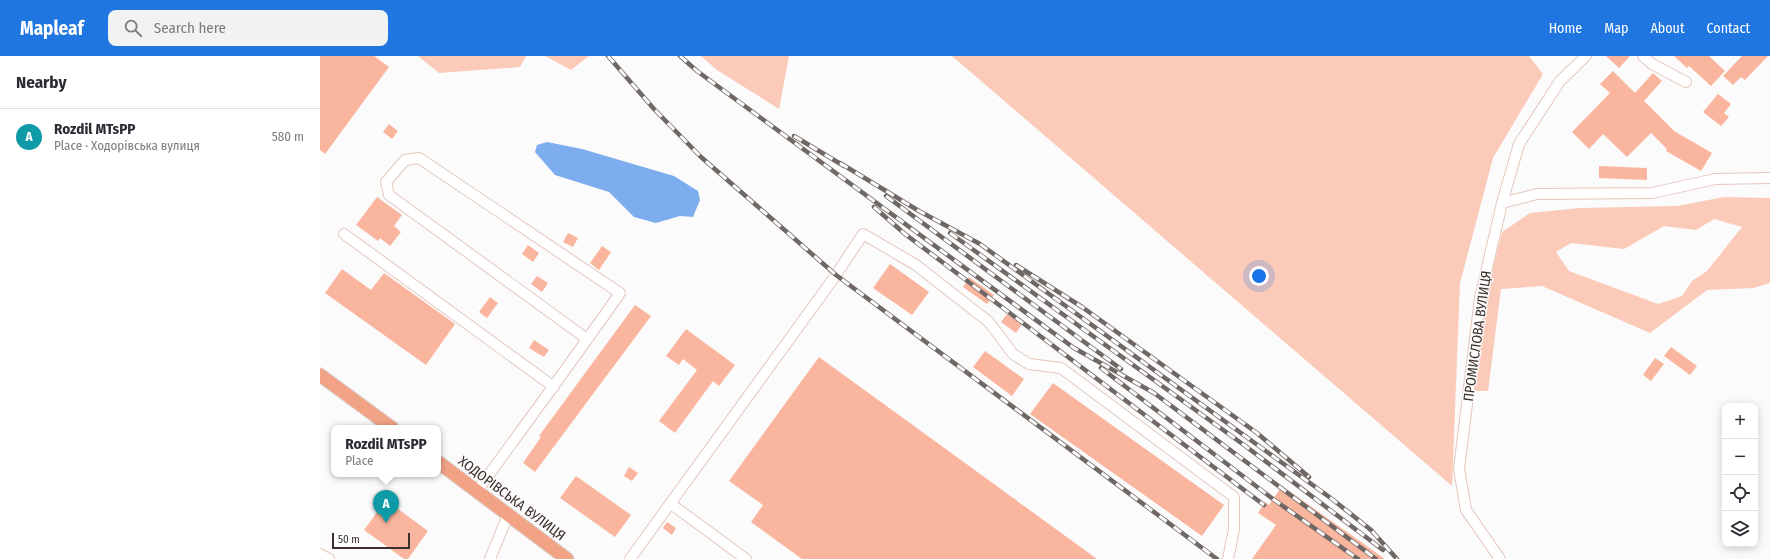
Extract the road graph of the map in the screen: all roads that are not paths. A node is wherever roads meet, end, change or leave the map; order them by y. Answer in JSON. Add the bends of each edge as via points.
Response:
{"nodes":[{"id":1,"x":1586,"y":56,"type":"edge"},
{"id":2,"x":1644,"y":56,"type":"edge"},
{"id":3,"x":1686,"y":82,"type":"dead end"},
{"id":4,"x":1770,"y":178,"type":"edge"},
{"id":5,"x":1502,"y":203,"type":"junction"},
{"id":6,"x":344,"y":234,"type":"dead end"},
{"id":7,"x":588,"y":340,"type":"junction"},
{"id":8,"x":320,"y":375,"type":"edge"},
{"id":9,"x":554,"y":387,"type":"junction"},
{"id":10,"x":388,"y":425,"type":"edge"},
{"id":11,"x":441,"y":464,"type":"edge"},
{"id":12,"x":477,"y":491,"type":"junction"},
{"id":13,"x":671,"y":504,"type":"junction"},
{"id":14,"x":508,"y":515,"type":"junction"},
{"id":15,"x":320,"y":554,"type":"edge"},
{"id":16,"x":329,"y":559,"type":"edge"},
{"id":17,"x":490,"y":559,"type":"edge"},
{"id":18,"x":567,"y":559,"type":"edge"},
{"id":19,"x":630,"y":559,"type":"edge"},
{"id":20,"x":746,"y":559,"type":"edge"},
{"id":21,"x":1228,"y":559,"type":"edge"},
{"id":22,"x":1500,"y":559,"type":"edge"}],
"edges":[{"from":1,"to":5,"type":"street","name":"ПРОМИСЛОВА ВУЛИЦЯ","via":[[1560,81],[1519,144]]},
{"from":2,"to":3,"type":"street","via":[[1652,64]]},
{"from":4,"to":5,"type":"street","via":[[1715,179],[1652,193],[1537,194]]},
{"from":5,"to":22,"type":"street","name":"ПРОМИСЛОВА ВУЛИЦЯ","via":[[1480,298],[1459,469],[1466,510]]},
{"from":6,"to":9,"type":"street"},
{"from":7,"to":7,"type":"street","via":[[620,293],[419,158],[405,160],[386,182],[389,195]]},
{"from":7,"to":9,"type":"street"},
{"from":8,"to":10,"type":"main road"},
{"from":9,"to":12,"type":"street"},
{"from":11,"to":12,"type":"main road","name":"ХОДОРІВСЬКА ВУЛИЦЯ"},
{"from":12,"to":14,"type":"main road","name":"ХОДОРІВСЬКА ВУЛИЦЯ"},
{"from":13,"to":19,"type":"street"},
{"from":13,"to":20,"type":"street"},
{"from":13,"to":21,"type":"street","via":[[863,234],[916,265],[989,322],[1013,354],[1029,364],[1062,368],[1234,497],[1234,529]]},
{"from":14,"to":17,"type":"street"},
{"from":14,"to":18,"type":"main road","name":"ХОДОРІВСЬКА ВУЛИЦЯ"},
{"from":15,"to":16,"type":"street"}]}
